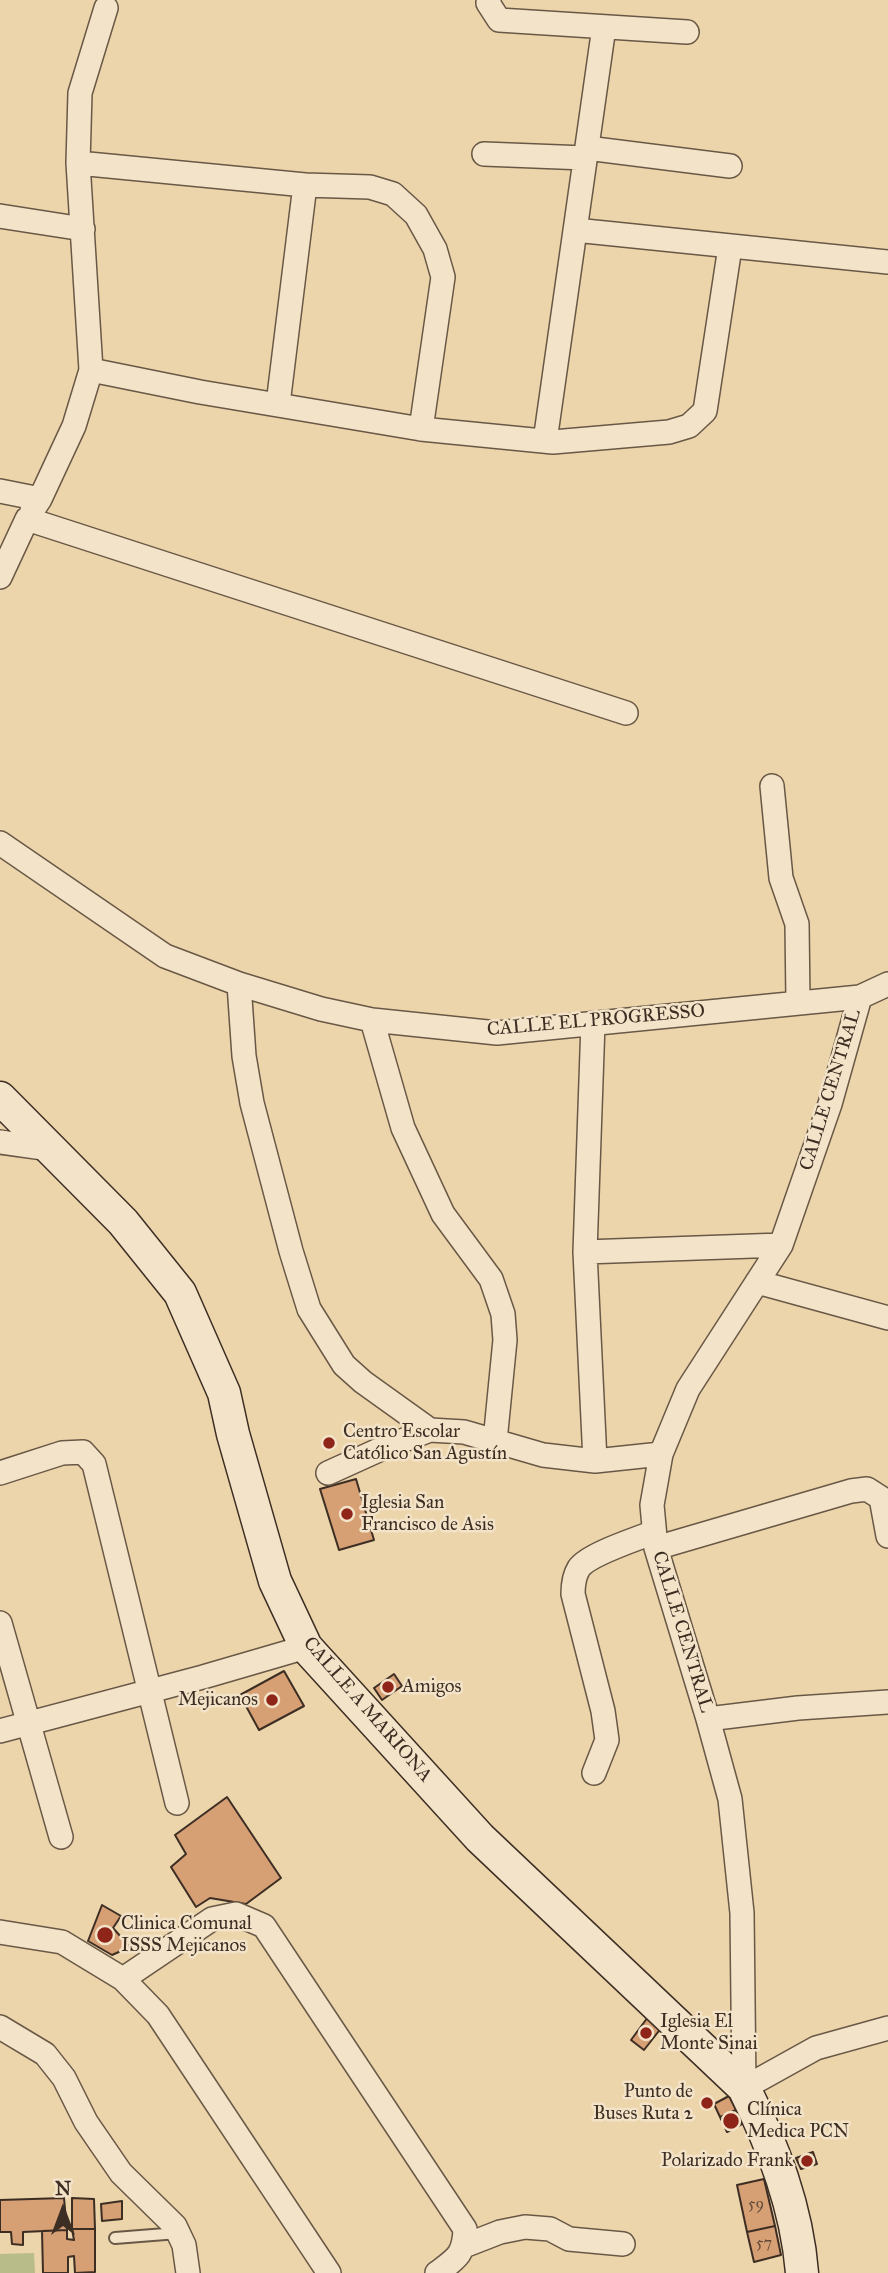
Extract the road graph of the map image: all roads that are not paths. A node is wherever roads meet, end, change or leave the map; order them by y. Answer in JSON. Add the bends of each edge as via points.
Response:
{"nodes":[{"id":1,"x":489,"y":0,"type":"edge"},
{"id":2,"x":106,"y":8,"type":"dead end"},
{"id":3,"x":604,"y":27,"type":"junction"},
{"id":4,"x":687,"y":33,"type":"dead end"},
{"id":5,"x":586,"y":153,"type":"junction"},
{"id":6,"x":484,"y":154,"type":"dead end"},
{"id":7,"x":78,"y":163,"type":"junction"},
{"id":8,"x":730,"y":166,"type":"dead end"},
{"id":9,"x":305,"y":185,"type":"junction"},
{"id":10,"x":0,"y":216,"type":"edge"},
{"id":11,"x":83,"y":229,"type":"junction"},
{"id":12,"x":575,"y":230,"type":"junction"},
{"id":13,"x":730,"y":247,"type":"junction"},
{"id":14,"x":888,"y":262,"type":"edge"},
{"id":15,"x":92,"y":370,"type":"junction"},
{"id":16,"x":278,"y":404,"type":"junction"},
{"id":17,"x":421,"y":429,"type":"junction"},
{"id":18,"x":545,"y":441,"type":"junction"},
{"id":19,"x":0,"y":491,"type":"edge"},
{"id":20,"x":40,"y":499,"type":"junction"},
{"id":21,"x":27,"y":519,"type":"junction"},
{"id":22,"x":0,"y":577,"type":"edge"},
{"id":23,"x":625,"y":713,"type":"dead end"},
{"id":24,"x":772,"y":786,"type":"dead end"},
{"id":25,"x":0,"y":843,"type":"edge"},
{"id":26,"x":239,"y":984,"type":"junction"},
{"id":27,"x":888,"y":984,"type":"edge"},
{"id":28,"x":860,"y":998,"type":"junction"},
{"id":29,"x":798,"y":1002,"type":"junction"},
{"id":30,"x":372,"y":1020,"type":"junction"},
{"id":31,"x":593,"y":1023,"type":"junction"},
{"id":32,"x":0,"y":1098,"type":"edge"},
{"id":33,"x":0,"y":1142,"type":"edge"},
{"id":34,"x":50,"y":1149,"type":"junction"},
{"id":35,"x":781,"y":1245,"type":"junction"},
{"id":36,"x":585,"y":1252,"type":"junction"},
{"id":37,"x":757,"y":1282,"type":"junction"},
{"id":38,"x":888,"y":1318,"type":"edge"},
{"id":39,"x":430,"y":1430,"type":"junction"},
{"id":40,"x":495,"y":1441,"type":"junction"},
{"id":41,"x":661,"y":1454,"type":"junction"},
{"id":42,"x":595,"y":1461,"type":"junction"},
{"id":43,"x":0,"y":1473,"type":"edge"},
{"id":44,"x":328,"y":1473,"type":"dead end"},
{"id":45,"x":888,"y":1536,"type":"edge"},
{"id":46,"x":655,"y":1540,"type":"junction"},
{"id":47,"x":0,"y":1623,"type":"edge"},
{"id":48,"x":306,"y":1647,"type":"junction"},
{"id":49,"x":149,"y":1690,"type":"junction"},
{"id":50,"x":888,"y":1702,"type":"edge"},
{"id":51,"x":708,"y":1719,"type":"junction"},
{"id":52,"x":27,"y":1723,"type":"junction"},
{"id":53,"x":0,"y":1731,"type":"edge"},
{"id":54,"x":594,"y":1773,"type":"dead end"},
{"id":55,"x":177,"y":1803,"type":"dead end"},
{"id":56,"x":61,"y":1837,"type":"dead end"},
{"id":57,"x":0,"y":1931,"type":"edge"},
{"id":58,"x":123,"y":1979,"type":"junction"},
{"id":59,"x":0,"y":2027,"type":"edge"},
{"id":60,"x":888,"y":2028,"type":"edge"},
{"id":61,"x":744,"y":2088,"type":"junction"},
{"id":62,"x":178,"y":2233,"type":"junction"},
{"id":63,"x":115,"y":2238,"type":"dead end"},
{"id":64,"x":623,"y":2244,"type":"dead end"},
{"id":65,"x":464,"y":2246,"type":"junction"},
{"id":66,"x":188,"y":2273,"type":"edge"},
{"id":67,"x":329,"y":2273,"type":"edge"},
{"id":68,"x":437,"y":2273,"type":"edge"},
{"id":69,"x":802,"y":2273,"type":"edge"}],
"edges":[{"from":1,"to":3,"type":"street","via":[[499,20]]},
{"from":2,"to":7,"type":"street","via":[[80,93]]},
{"from":3,"to":4,"type":"street"},
{"from":3,"to":5,"type":"street"},
{"from":5,"to":6,"type":"street"},
{"from":5,"to":8,"type":"street"},
{"from":5,"to":12,"type":"street"},
{"from":7,"to":9,"type":"street"},
{"from":7,"to":11,"type":"street"},
{"from":9,"to":16,"type":"street"},
{"from":9,"to":17,"type":"street","via":[[370,187],[393,194],[416,215],[435,249],[443,277]]},
{"from":10,"to":11,"type":"street"},
{"from":11,"to":15,"type":"street"},
{"from":12,"to":13,"type":"street"},
{"from":12,"to":18,"type":"street"},
{"from":13,"to":14,"type":"street"},
{"from":13,"to":18,"type":"street","via":[[705,411],[689,426],[669,432]]},
{"from":15,"to":16,"type":"street"},
{"from":15,"to":20,"type":"street","via":[[74,426]]},
{"from":16,"to":17,"type":"street"},
{"from":17,"to":18,"type":"street"},
{"from":19,"to":20,"type":"street"},
{"from":20,"to":21,"type":"street"},
{"from":21,"to":22,"type":"street"},
{"from":21,"to":23,"type":"street"},
{"from":24,"to":29,"type":"street","via":[[780,878],[797,924]]},
{"from":25,"to":26,"type":"street","name":"CALLE EL PROGRESSO","via":[[165,956]]},
{"from":26,"to":30,"type":"street","name":"CALLE EL PROGRESSO"},
{"from":26,"to":39,"type":"street","via":[[252,1102],[309,1310],[344,1365]]},
{"from":27,"to":28,"type":"street","name":"CALLE CENTRAL"},
{"from":28,"to":29,"type":"street","name":"CALLE EL PROGRESSO"},
{"from":28,"to":35,"type":"street","name":"CALLE CENTRAL","via":[[830,1104]]},
{"from":29,"to":31,"type":"street","name":"CALLE EL PROGRESSO"},
{"from":30,"to":31,"type":"street","name":"CALLE EL PROGRESSO","via":[[497,1033]]},
{"from":30,"to":40,"type":"street","via":[[403,1128],[443,1214],[491,1279],[503,1314],[505,1339]]},
{"from":31,"to":36,"type":"street"},
{"from":32,"to":34,"type":"main road","name":"CALLE A MARIONA"},
{"from":33,"to":34,"type":"street"},
{"from":34,"to":48,"type":"main road","name":"CALLE A MARIONA","via":[[123,1222],[180,1293],[224,1393],[275,1581]]},
{"from":35,"to":36,"type":"street"},
{"from":35,"to":37,"type":"street","name":"CALLE CENTRAL"},
{"from":36,"to":42,"type":"street"},
{"from":37,"to":38,"type":"street"},
{"from":37,"to":41,"type":"street","name":"CALLE CENTRAL","via":[[688,1389]]},
{"from":39,"to":40,"type":"street","via":[[464,1432]]},
{"from":39,"to":44,"type":"street"},
{"from":40,"to":42,"type":"street","via":[[543,1455]]},
{"from":41,"to":42,"type":"street"},
{"from":41,"to":46,"type":"street","name":"CALLE CENTRAL","via":[[652,1505]]},
{"from":43,"to":49,"type":"street","via":[[62,1453],[83,1452],[93,1464]]},
{"from":45,"to":46,"type":"street","via":[[881,1498],[867,1489]]},
{"from":46,"to":51,"type":"street","name":"CALLE CENTRAL"},
{"from":46,"to":54,"type":"street","via":[[609,1549],[580,1565],[573,1580],[607,1740]]},
{"from":47,"to":52,"type":"street"},
{"from":48,"to":49,"type":"street"},
{"from":48,"to":61,"type":"main road","name":"CALLE A MARIONA","via":[[480,1838]]},
{"from":49,"to":52,"type":"street"},
{"from":49,"to":55,"type":"street"},
{"from":50,"to":51,"type":"street"},
{"from":51,"to":61,"type":"street","name":"CALLE CENTRAL","via":[[730,1799],[742,1913]]},
{"from":52,"to":53,"type":"street"},
{"from":52,"to":56,"type":"street"},
{"from":57,"to":58,"type":"street","via":[[62,1942]]},
{"from":58,"to":65,"type":"street","via":[[212,1919],[236,1914],[264,1926],[465,2228]]},
{"from":58,"to":67,"type":"street","via":[[158,2015]]},
{"from":59,"to":62,"type":"street","via":[[45,2054],[121,2173]]},
{"from":60,"to":61,"type":"street","via":[[816,2048]]},
{"from":61,"to":69,"type":"main road","name":"CALLE A MARIONA","via":[[787,2194]]},
{"from":62,"to":63,"type":"lane"},
{"from":62,"to":66,"type":"street"},
{"from":64,"to":65,"type":"street","via":[[569,2239],[550,2228],[525,2227]]},
{"from":65,"to":68,"type":"street","via":[[457,2258]]}]}
